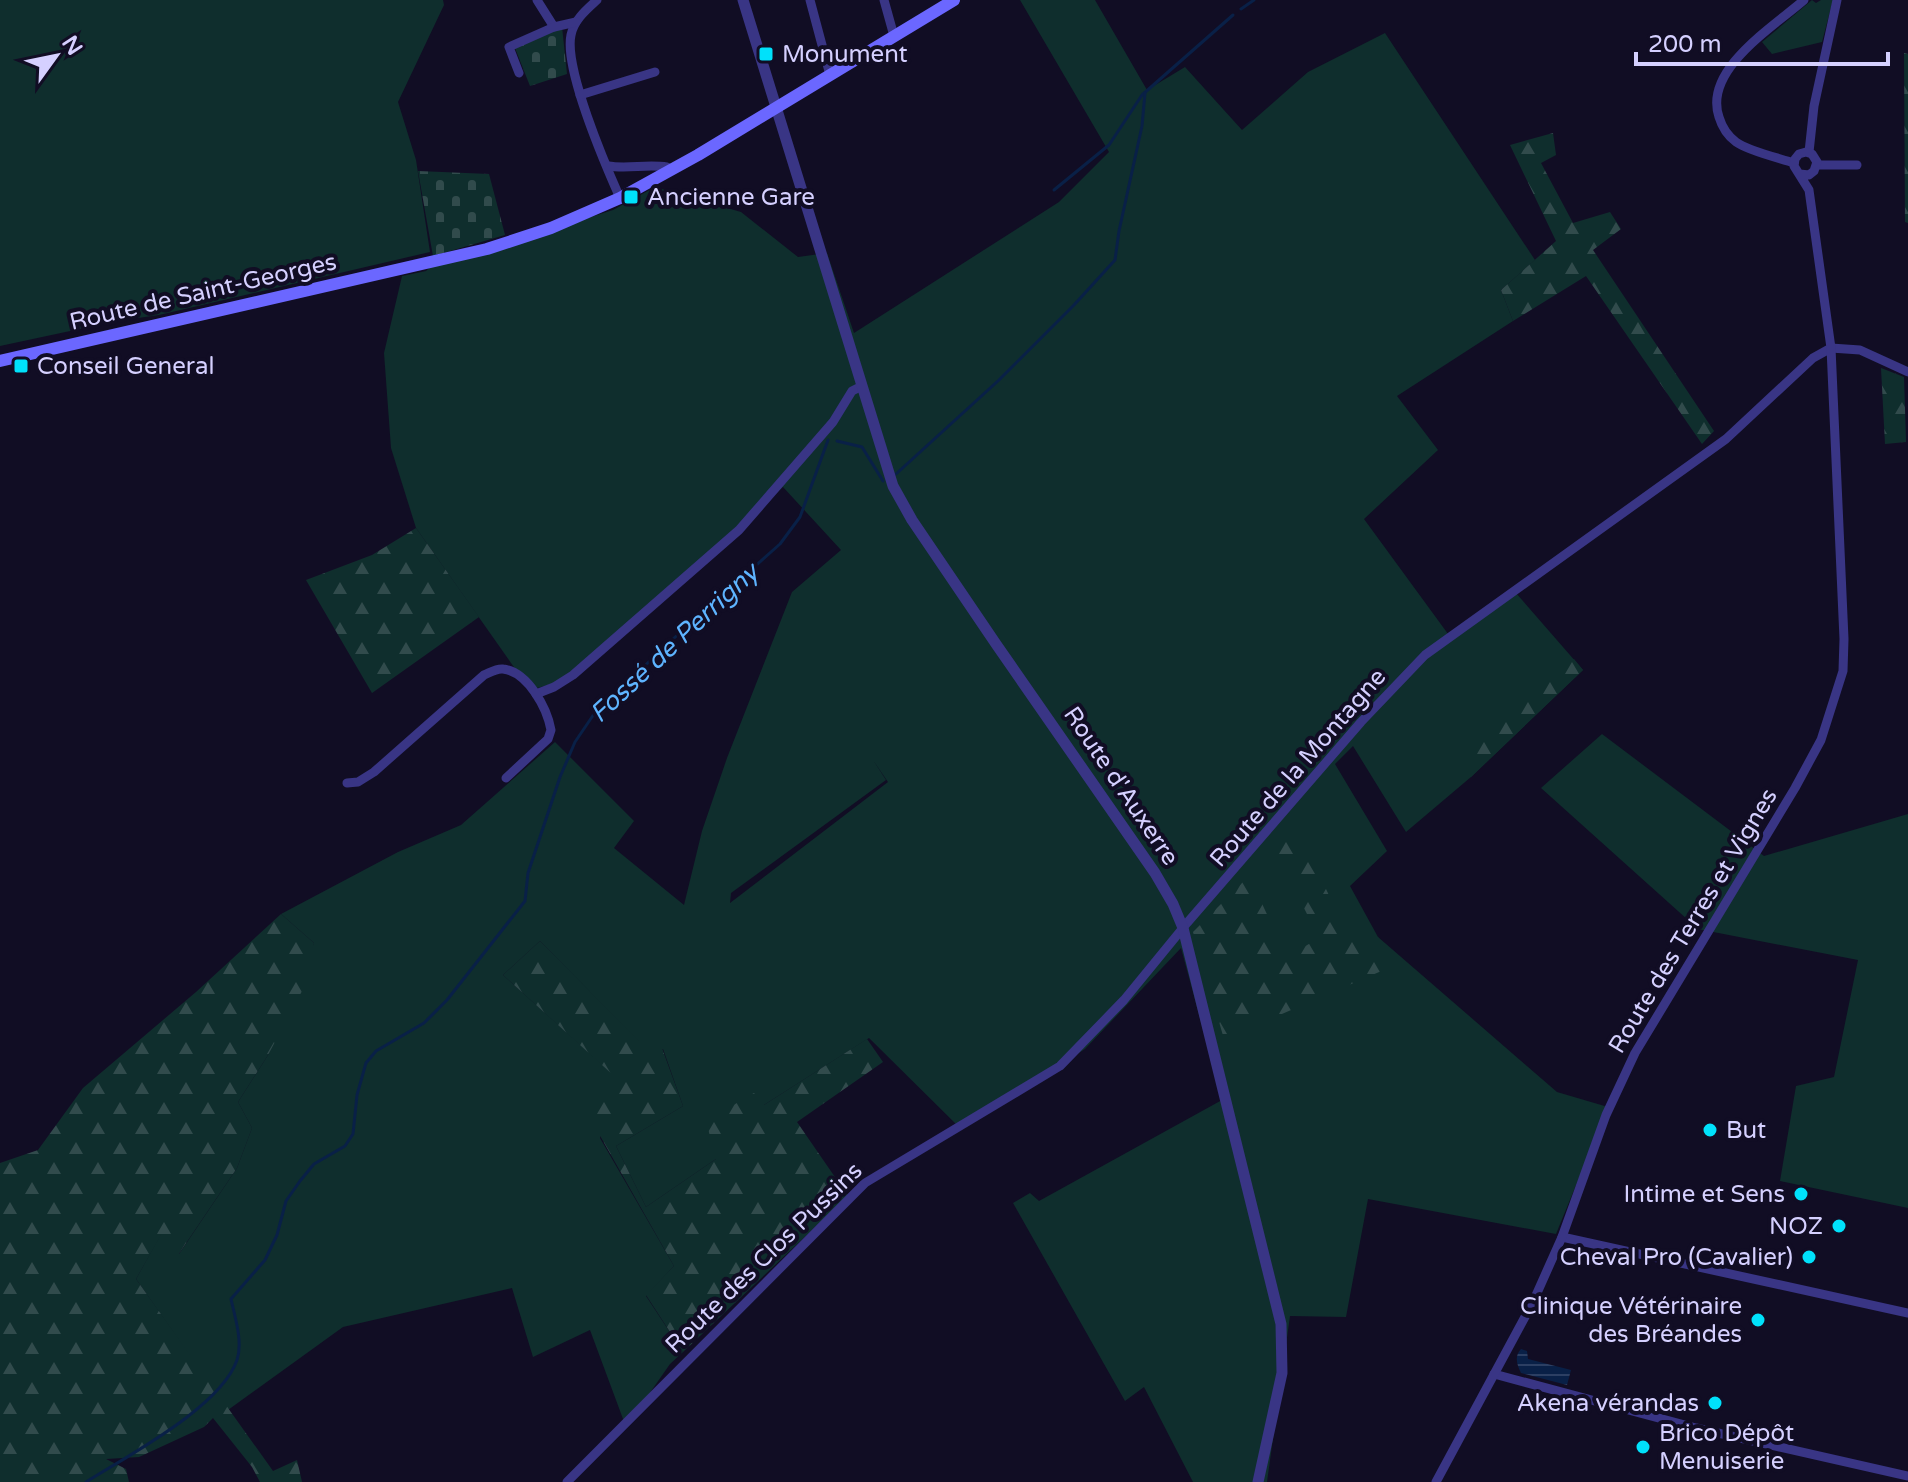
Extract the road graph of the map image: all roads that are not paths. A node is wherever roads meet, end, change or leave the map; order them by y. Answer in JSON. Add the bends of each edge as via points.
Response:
{"nodes":[{"id":1,"x":537,"y":0,"type":"edge"},
{"id":2,"x":597,"y":0,"type":"edge"},
{"id":3,"x":743,"y":0,"type":"edge"},
{"id":4,"x":810,"y":0,"type":"edge"},
{"id":5,"x":884,"y":0,"type":"edge"},
{"id":6,"x":954,"y":0,"type":"edge"},
{"id":7,"x":1804,"y":0,"type":"edge"},
{"id":8,"x":1837,"y":0,"type":"edge"},
{"id":9,"x":576,"y":22,"type":"junction"},
{"id":10,"x":554,"y":27,"type":"junction"},
{"id":11,"x":894,"y":36,"type":"junction"},
{"id":12,"x":655,"y":72,"type":"dead end"},
{"id":13,"x":519,"y":73,"type":"dead end"},
{"id":14,"x":830,"y":75,"type":"junction"},
{"id":15,"x":580,"y":95,"type":"junction"},
{"id":16,"x":775,"y":107,"type":"junction"},
{"id":17,"x":1809,"y":152,"type":"junction"},
{"id":18,"x":1794,"y":163,"type":"junction"},
{"id":19,"x":1857,"y":165,"type":"dead end"},
{"id":20,"x":608,"y":166,"type":"junction"},
{"id":21,"x":1815,"y":169,"type":"junction"},
{"id":22,"x":668,"y":171,"type":"junction"},
{"id":23,"x":1800,"y":174,"type":"junction"},
{"id":24,"x":1809,"y":190,"type":"junction"},
{"id":25,"x":620,"y":198,"type":"junction"},
{"id":26,"x":1831,"y":348,"type":"junction"},
{"id":27,"x":0,"y":361,"type":"edge"},
{"id":28,"x":1908,"y":372,"type":"edge"},
{"id":29,"x":862,"y":386,"type":"junction"},
{"id":30,"x":536,"y":694,"type":"junction"},
{"id":31,"x":506,"y":778,"type":"dead end"},
{"id":32,"x":347,"y":783,"type":"dead end"},
{"id":33,"x":1183,"y":928,"type":"junction"},
{"id":34,"x":1562,"y":1237,"type":"junction"},
{"id":35,"x":1908,"y":1313,"type":"edge"},
{"id":36,"x":1494,"y":1374,"type":"junction"},
{"id":37,"x":1908,"y":1476,"type":"edge"},
{"id":38,"x":567,"y":1482,"type":"edge"},
{"id":39,"x":1258,"y":1482,"type":"edge"},
{"id":40,"x":1436,"y":1482,"type":"edge"}],
"edges":[{"from":1,"to":10,"type":"street"},
{"from":2,"to":9,"type":"street"},
{"from":3,"to":16,"type":"street","name":"Route d'Auxerre"},
{"from":4,"to":14,"type":"street"},
{"from":5,"to":11,"type":"street"},
{"from":6,"to":11,"type":"main road","name":"Route de Saint-Georges"},
{"from":7,"to":18,"type":"street","via":[[1734,62],[1716,92],[1718,115],[1737,143]]},
{"from":8,"to":17,"type":"street"},
{"from":9,"to":10,"type":"street"},
{"from":9,"to":15,"type":"street","via":[[570,38]]},
{"from":10,"to":13,"type":"street","via":[[509,47]]},
{"from":11,"to":14,"type":"main road","name":"Route de Saint-Georges"},
{"from":12,"to":15,"type":"street"},
{"from":14,"to":16,"type":"main road","name":"Route de Saint-Georges"},
{"from":15,"to":20,"type":"street"},
{"from":16,"to":22,"type":"main road","name":"Route de Saint-Georges"},
{"from":16,"to":29,"type":"street","name":"Route d'Auxerre"},
{"from":17,"to":18,"type":"street","via":[[1799,154]]},
{"from":17,"to":21,"type":"street","via":[[1816,159]]},
{"from":18,"to":23,"type":"street"},
{"from":19,"to":21,"type":"street"},
{"from":20,"to":22,"type":"street"},
{"from":20,"to":25,"type":"street"},
{"from":21,"to":23,"type":"street"},
{"from":21,"to":24,"type":"street"},
{"from":22,"to":25,"type":"main road","name":"Route de Saint-Georges"},
{"from":23,"to":24,"type":"street"},
{"from":24,"to":26,"type":"street","name":"Route des Terres et Vignes"},
{"from":25,"to":27,"type":"main road","name":"Route de Saint-Georges","via":[[487,249]]},
{"from":26,"to":28,"type":"street","via":[[1860,350]]},
{"from":26,"to":33,"type":"street","name":"Route de la Montagne","via":[[1813,358],[1726,439],[1425,655]]},
{"from":26,"to":34,"type":"street","name":"Route des Terres et Vignes","via":[[1844,639],[1835,701],[1795,788],[1635,1053],[1600,1129]]},
{"from":29,"to":30,"type":"street","via":[[852,391],[833,422],[739,530],[573,675]]},
{"from":29,"to":33,"type":"street","name":"Route d'Auxerre","via":[[889,478],[905,508],[1155,873]]},
{"from":30,"to":31,"type":"street","via":[[551,730],[548,739]]},
{"from":30,"to":32,"type":"street","via":[[508,670],[484,675],[374,772]]},
{"from":33,"to":38,"type":"street","name":"Route des Clos Pussins","via":[[1060,1066],[865,1183]]},
{"from":33,"to":39,"type":"street","name":"Route d'Auxerre","via":[[1281,1324],[1282,1373]]},
{"from":34,"to":35,"type":"street"},
{"from":34,"to":36,"type":"street","name":"Route des Terres et Vignes"},
{"from":36,"to":37,"type":"street"},
{"from":36,"to":40,"type":"street","name":"Route des Terres et Vignes"}]}
